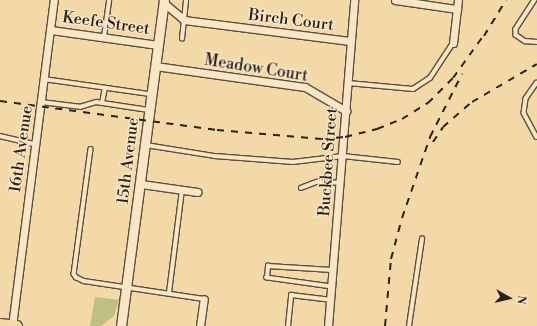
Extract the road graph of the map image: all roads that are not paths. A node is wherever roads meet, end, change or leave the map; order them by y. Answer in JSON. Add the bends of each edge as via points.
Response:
{"nodes":[{"id":1,"x":54,"y":0,"type":"edge"},
{"id":2,"x":109,"y":0,"type":"edge"},
{"id":3,"x":186,"y":0,"type":"edge"},
{"id":4,"x":354,"y":0,"type":"edge"},
{"id":5,"x":395,"y":0,"type":"edge"},
{"id":6,"x":458,"y":0,"type":"edge"},
{"id":7,"x":535,"y":0,"type":"edge"},
{"id":8,"x":164,"y":1,"type":"edge"},
{"id":9,"x":409,"y":1,"type":"edge"},
{"id":10,"x":457,"y":9,"type":"junction"},
{"id":11,"x":184,"y":20,"type":"junction"},
{"id":12,"x":50,"y":30,"type":"junction"},
{"id":13,"x":104,"y":37,"type":"junction"},
{"id":14,"x":182,"y":39,"type":"dead end"},
{"id":15,"x":350,"y":41,"type":"junction"},
{"id":16,"x":537,"y":42,"type":"edge"},
{"id":17,"x":453,"y":43,"type":"joint"},
{"id":18,"x":158,"y":45,"type":"junction"},
{"id":19,"x":155,"y":66,"type":"junction"},
{"id":20,"x":44,"y":79,"type":"junction"},
{"id":21,"x":348,"y":83,"type":"junction"},
{"id":22,"x":537,"y":83,"type":"edge"},
{"id":23,"x":105,"y":88,"type":"junction"},
{"id":24,"x":151,"y":95,"type":"junction"},
{"id":25,"x":41,"y":102,"type":"junction"},
{"id":26,"x":102,"y":103,"type":"junction"},
{"id":27,"x":149,"y":110,"type":"junction"},
{"id":28,"x":346,"y":111,"type":"junction"},
{"id":29,"x":0,"y":136,"type":"edge"},
{"id":30,"x":537,"y":137,"type":"edge"},
{"id":31,"x":36,"y":144,"type":"junction"},
{"id":32,"x":145,"y":145,"type":"junction"},
{"id":33,"x":91,"y":149,"type":"dead end"},
{"id":34,"x":343,"y":156,"type":"junction"},
{"id":35,"x":398,"y":162,"type":"dead end"},
{"id":36,"x":341,"y":183,"type":"junction"},
{"id":37,"x":141,"y":184,"type":"junction"},
{"id":38,"x":301,"y":188,"type":"dead end"},
{"id":39,"x":182,"y":190,"type":"junction"},
{"id":40,"x":198,"y":192,"type":"dead end"},
{"id":41,"x":422,"y":239,"type":"dead end"},
{"id":42,"x":333,"y":270,"type":"junction"},
{"id":43,"x":127,"y":287,"type":"junction"},
{"id":44,"x":332,"y":287,"type":"junction"},
{"id":45,"x":169,"y":293,"type":"junction"},
{"id":46,"x":204,"y":299,"type":"joint"},
{"id":47,"x":330,"y":300,"type":"junction"},
{"id":48,"x":0,"y":324,"type":"edge"},
{"id":49,"x":13,"y":326,"type":"edge"},
{"id":50,"x":121,"y":326,"type":"edge"},
{"id":51,"x":200,"y":326,"type":"edge"},
{"id":52,"x":288,"y":326,"type":"edge"},
{"id":53,"x":328,"y":326,"type":"edge"},
{"id":54,"x":409,"y":326,"type":"edge"}],
"edges":[{"from":1,"to":12,"type":"street","name":"16th Avenue"},
{"from":2,"to":13,"type":"lane"},
{"from":3,"to":11,"type":"lane"},
{"from":4,"to":15,"type":"street","name":"Buckbee Street"},
{"from":5,"to":9,"type":"street"},
{"from":6,"to":10,"type":"street"},
{"from":7,"to":16,"type":"lane","via":[[516,29],[516,35]]},
{"from":8,"to":11,"type":"street"},
{"from":8,"to":18,"type":"main road","name":"15th Avenue"},
{"from":9,"to":10,"type":"street"},
{"from":10,"to":17,"type":"street"},
{"from":11,"to":14,"type":"lane"},
{"from":11,"to":15,"type":"street","name":"Birch Court"},
{"from":12,"to":13,"type":"street","name":"Keefe Street"},
{"from":12,"to":20,"type":"street","name":"16th Avenue"},
{"from":13,"to":18,"type":"street","name":"Keefe Street"},
{"from":15,"to":21,"type":"street","name":"Buckbee Street"},
{"from":17,"to":21,"type":"lane","via":[[430,78],[413,89]]},
{"from":18,"to":19,"type":"main road","name":"15th Avenue"},
{"from":19,"to":24,"type":"main road","name":"15th Avenue"},
{"from":19,"to":28,"type":"street","name":"Meadow Court","via":[[305,87]]},
{"from":20,"to":23,"type":"lane"},
{"from":20,"to":25,"type":"street","name":"16th Avenue"},
{"from":21,"to":28,"type":"street","name":"Buckbee Street"},
{"from":22,"to":30,"type":"lane","via":[[526,99],[524,113]]},
{"from":23,"to":24,"type":"lane"},
{"from":23,"to":26,"type":"lane"},
{"from":24,"to":27,"type":"main road","name":"15th Avenue"},
{"from":25,"to":26,"type":"lane","via":[[80,107],[96,102]]},
{"from":25,"to":31,"type":"street","name":"16th Avenue"},
{"from":26,"to":27,"type":"lane"},
{"from":27,"to":32,"type":"main road","name":"15th Avenue"},
{"from":28,"to":34,"type":"street","name":"Buckbee Street"},
{"from":29,"to":31,"type":"lane"},
{"from":31,"to":49,"type":"street","name":"16th Avenue"},
{"from":32,"to":34,"type":"lane","via":[[215,156],[293,162]]},
{"from":32,"to":37,"type":"main road","name":"15th Avenue"},
{"from":33,"to":43,"type":"lane","via":[[74,274],[84,281]]},
{"from":34,"to":35,"type":"lane"},
{"from":34,"to":36,"type":"street","name":"Buckbee Street"},
{"from":36,"to":38,"type":"lane","via":[[317,182]]},
{"from":36,"to":42,"type":"street","name":"Buckbee Street"},
{"from":37,"to":39,"type":"street"},
{"from":37,"to":43,"type":"main road","name":"15th Avenue"},
{"from":39,"to":40,"type":"street"},
{"from":39,"to":45,"type":"lane"},
{"from":41,"to":54,"type":"lane"},
{"from":42,"to":44,"type":"street","name":"Buckbee Street"},
{"from":42,"to":44,"type":"lane","via":[[268,266],[267,278]]},
{"from":43,"to":45,"type":"lane"},
{"from":43,"to":50,"type":"main road","name":"15th Avenue"},
{"from":44,"to":47,"type":"street","name":"Buckbee Street"},
{"from":45,"to":46,"type":"lane"},
{"from":46,"to":51,"type":"street"},
{"from":47,"to":52,"type":"lane","via":[[291,295]]},
{"from":47,"to":53,"type":"street","name":"Buckbee Street"},
{"from":48,"to":49,"type":"main road"}]}
